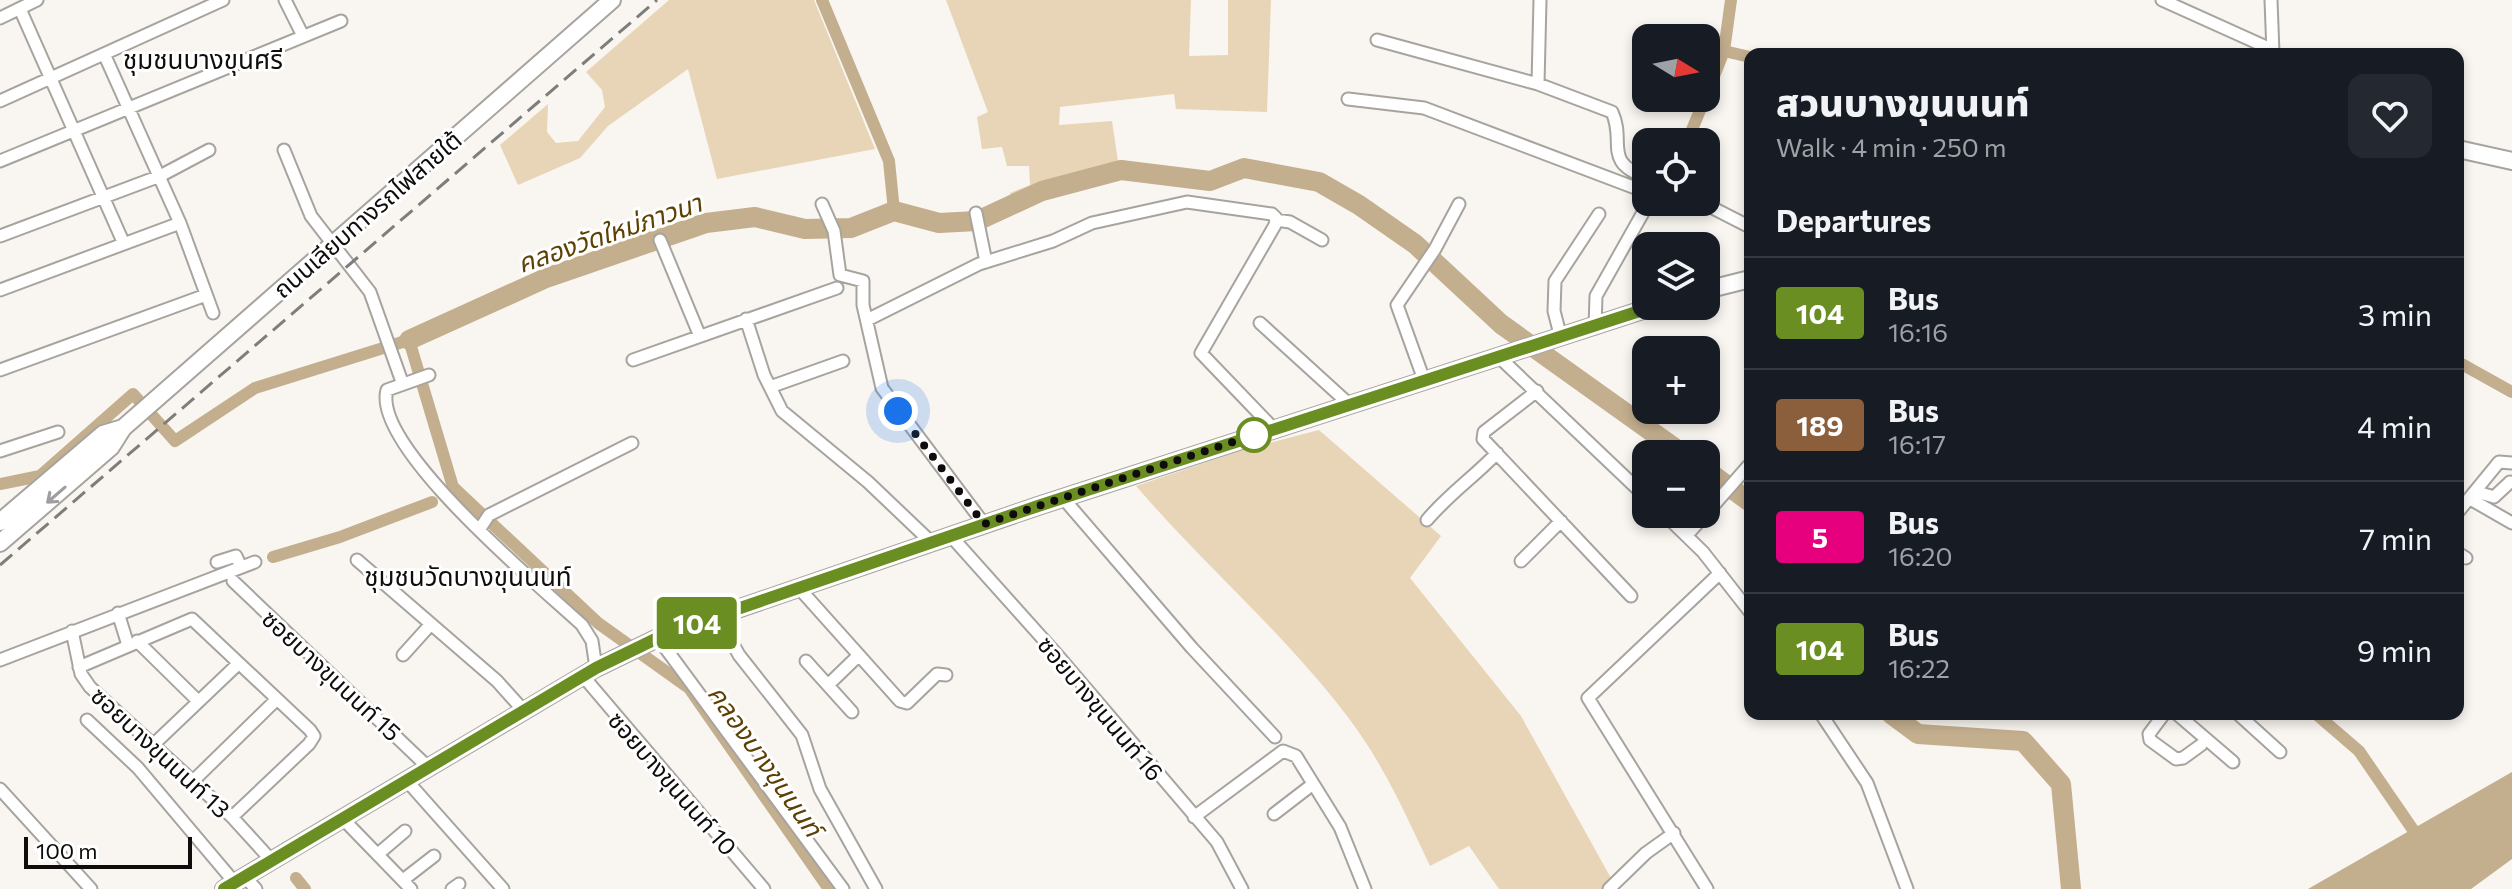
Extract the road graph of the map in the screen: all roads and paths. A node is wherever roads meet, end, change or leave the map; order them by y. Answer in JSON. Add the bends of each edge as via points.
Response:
{"nodes":[{"id":1,"x":37,"y":0,"type":"edge"},
{"id":2,"x":223,"y":0,"type":"edge"},
{"id":3,"x":285,"y":0,"type":"edge"},
{"id":4,"x":612,"y":0,"type":"edge"},
{"id":5,"x":1540,"y":0,"type":"edge"},
{"id":6,"x":2162,"y":0,"type":"edge"},
{"id":7,"x":2271,"y":0,"type":"edge"},
{"id":8,"x":20,"y":9,"type":"junction"},
{"id":9,"x":0,"y":18,"type":"edge"},
{"id":10,"x":341,"y":21,"type":"dead end"},
{"id":11,"x":303,"y":36,"type":"junction"},
{"id":12,"x":1377,"y":40,"type":"dead end"},
{"id":13,"x":2264,"y":48,"type":"edge"},
{"id":14,"x":2273,"y":48,"type":"edge"},
{"id":15,"x":105,"y":56,"type":"junction"},
{"id":16,"x":52,"y":79,"type":"junction"},
{"id":17,"x":1538,"y":84,"type":"junction"},
{"id":18,"x":1348,"y":99,"type":"dead end"},
{"id":19,"x":0,"y":101,"type":"edge"},
{"id":20,"x":130,"y":109,"type":"junction"},
{"id":21,"x":75,"y":131,"type":"junction"},
{"id":22,"x":209,"y":150,"type":"dead end"},
{"id":23,"x":284,"y":150,"type":"dead end"},
{"id":24,"x":2464,"y":150,"type":"edge"},
{"id":25,"x":0,"y":161,"type":"edge"},
{"id":26,"x":2510,"y":161,"type":"edge"},
{"id":27,"x":1632,"y":172,"type":"edge"},
{"id":28,"x":160,"y":176,"type":"junction"},
{"id":29,"x":1632,"y":187,"type":"edge"},
{"id":30,"x":104,"y":197,"type":"junction"},
{"id":31,"x":822,"y":204,"type":"dead end"},
{"id":32,"x":1459,"y":204,"type":"dead end"},
{"id":33,"x":1720,"y":212,"type":"edge"},
{"id":34,"x":976,"y":213,"type":"dead end"},
{"id":35,"x":1599,"y":214,"type":"dead end"},
{"id":36,"x":1641,"y":216,"type":"edge"},
{"id":37,"x":1276,"y":220,"type":"junction"},
{"id":38,"x":180,"y":223,"type":"junction"},
{"id":39,"x":1744,"y":224,"type":"edge"},
{"id":40,"x":0,"y":236,"type":"edge"},
{"id":41,"x":1322,"y":240,"type":"dead end"},
{"id":42,"x":660,"y":242,"type":"dead end"},
{"id":43,"x":124,"y":244,"type":"junction"},
{"id":44,"x":332,"y":245,"type":"junction"},
{"id":45,"x":986,"y":262,"type":"junction"},
{"id":46,"x":1744,"y":280,"type":"edge"},
{"id":47,"x":1720,"y":286,"type":"edge"},
{"id":48,"x":837,"y":288,"type":"dead end"},
{"id":49,"x":0,"y":290,"type":"edge"},
{"id":50,"x":206,"y":295,"type":"junction"},
{"id":51,"x":213,"y":313,"type":"dead end"},
{"id":52,"x":1632,"y":314,"type":"edge"},
{"id":53,"x":746,"y":319,"type":"junction"},
{"id":54,"x":867,"y":320,"type":"junction"},
{"id":55,"x":1260,"y":323,"type":"dead end"},
{"id":56,"x":1595,"y":328,"type":"junction"},
{"id":57,"x":699,"y":334,"type":"junction"},
{"id":58,"x":1561,"y":338,"type":"junction"},
{"id":59,"x":1500,"y":356,"type":"junction"},
{"id":60,"x":633,"y":360,"type":"dead end"},
{"id":61,"x":843,"y":361,"type":"dead end"},
{"id":62,"x":0,"y":370,"type":"edge"},
{"id":63,"x":423,"y":377,"type":"dead end"},
{"id":64,"x":1424,"y":380,"type":"junction"},
{"id":65,"x":402,"y":382,"type":"junction"},
{"id":66,"x":770,"y":387,"type":"junction"},
{"id":67,"x":1537,"y":391,"type":"junction"},
{"id":68,"x":1349,"y":404,"type":"junction"},
{"id":69,"x":1273,"y":428,"type":"junction"},
{"id":70,"x":58,"y":432,"type":"dead end"},
{"id":71,"x":107,"y":441,"type":"junction"},
{"id":72,"x":632,"y":443,"type":"dead end"},
{"id":73,"x":0,"y":451,"type":"edge"},
{"id":74,"x":1497,"y":453,"type":"junction"},
{"id":75,"x":2512,"y":462,"type":"edge"},
{"id":76,"x":1744,"y":471,"type":"edge"},
{"id":77,"x":2510,"y":482,"type":"dead end"},
{"id":78,"x":1632,"y":483,"type":"edge"},
{"id":79,"x":2474,"y":496,"type":"junction"},
{"id":80,"x":1063,"y":498,"type":"junction"},
{"id":81,"x":1720,"y":498,"type":"edge"},
{"id":82,"x":2464,"y":506,"type":"edge"},
{"id":83,"x":1427,"y":520,"type":"dead end"},
{"id":84,"x":1561,"y":521,"type":"junction"},
{"id":85,"x":0,"y":522,"type":"edge"},
{"id":86,"x":2512,"y":523,"type":"edge"},
{"id":87,"x":984,"y":524,"type":"junction"},
{"id":88,"x":1679,"y":528,"type":"edge"},
{"id":89,"x":1693,"y":528,"type":"edge"},
{"id":90,"x":479,"y":530,"type":"junction"},
{"id":91,"x":950,"y":535,"type":"junction"},
{"id":92,"x":1687,"y":535,"type":"junction"},
{"id":93,"x":931,"y":542,"type":"junction"},
{"id":94,"x":0,"y":543,"type":"edge"},
{"id":95,"x":211,"y":549,"type":"dead end"},
{"id":96,"x":357,"y":560,"type":"dead end"},
{"id":97,"x":1521,"y":561,"type":"dead end"},
{"id":98,"x":217,"y":562,"type":"junction"},
{"id":99,"x":255,"y":562,"type":"dead end"},
{"id":100,"x":241,"y":567,"type":"junction"},
{"id":101,"x":1720,"y":573,"type":"junction"},
{"id":102,"x":228,"y":578,"type":"junction"},
{"id":103,"x":798,"y":587,"type":"junction"},
{"id":104,"x":1631,"y":596,"type":"dead end"},
{"id":105,"x":1744,"y":604,"type":"edge"},
{"id":106,"x":118,"y":613,"type":"junction"},
{"id":107,"x":717,"y":615,"type":"junction"},
{"id":108,"x":431,"y":624,"type":"junction"},
{"id":109,"x":72,"y":631,"type":"junction"},
{"id":110,"x":658,"y":638,"type":"junction"},
{"id":111,"x":132,"y":643,"type":"junction"},
{"id":112,"x":403,"y":655,"type":"dead end"},
{"id":113,"x":859,"y":655,"type":"junction"},
{"id":114,"x":0,"y":660,"type":"edge"},
{"id":115,"x":806,"y":661,"type":"dead end"},
{"id":116,"x":238,"y":664,"type":"junction"},
{"id":117,"x":79,"y":667,"type":"junction"},
{"id":118,"x":590,"y":672,"type":"junction"},
{"id":119,"x":946,"y":675,"type":"dead end"},
{"id":120,"x":828,"y":685,"type":"junction"},
{"id":121,"x":277,"y":699,"type":"junction"},
{"id":122,"x":198,"y":701,"type":"junction"},
{"id":123,"x":524,"y":711,"type":"junction"},
{"id":124,"x":852,"y":712,"type":"dead end"},
{"id":125,"x":87,"y":720,"type":"dead end"},
{"id":126,"x":1825,"y":720,"type":"edge"},
{"id":127,"x":2160,"y":720,"type":"edge"},
{"id":128,"x":2184,"y":720,"type":"edge"},
{"id":129,"x":2245,"y":720,"type":"edge"},
{"id":130,"x":1275,"y":737,"type":"dead end"},
{"id":131,"x":154,"y":744,"type":"junction"},
{"id":132,"x":2201,"y":745,"type":"dead end"},
{"id":133,"x":2280,"y":752,"type":"dead end"},
{"id":134,"x":2233,"y":762,"type":"dead end"},
{"id":135,"x":430,"y":769,"type":"junction"},
{"id":136,"x":193,"y":781,"type":"junction"},
{"id":137,"x":408,"y":782,"type":"junction"},
{"id":138,"x":1313,"y":784,"type":"junction"},
{"id":139,"x":0,"y":789,"type":"edge"},
{"id":140,"x":1274,"y":814,"type":"dead end"},
{"id":141,"x":232,"y":817,"type":"junction"},
{"id":142,"x":1194,"y":817,"type":"junction"},
{"id":143,"x":344,"y":820,"type":"junction"},
{"id":144,"x":405,"y":831,"type":"dead end"},
{"id":145,"x":1674,"y":833,"type":"junction"},
{"id":146,"x":378,"y":854,"type":"junction"},
{"id":147,"x":434,"y":856,"type":"dead end"},
{"id":148,"x":272,"y":861,"type":"junction"},
{"id":149,"x":240,"y":884,"type":"edge"},
{"id":150,"x":407,"y":885,"type":"edge"},
{"id":151,"x":91,"y":889,"type":"edge"},
{"id":152,"x":503,"y":889,"type":"edge"},
{"id":153,"x":764,"y":889,"type":"edge"},
{"id":154,"x":843,"y":889,"type":"edge"},
{"id":155,"x":876,"y":889,"type":"edge"},
{"id":156,"x":1242,"y":889,"type":"edge"},
{"id":157,"x":1365,"y":889,"type":"edge"},
{"id":158,"x":1609,"y":889,"type":"edge"},
{"id":159,"x":1707,"y":889,"type":"edge"},
{"id":160,"x":1907,"y":889,"type":"edge"}],
"edges":[{"from":1,"to":8,"type":"street"},
{"from":2,"to":15,"type":"street"},
{"from":3,"to":11,"type":"street"},
{"from":4,"to":44,"type":"street","name":"ถนนเลียบทางรถไฟสายใต้"},
{"from":5,"to":17,"type":"street"},
{"from":6,"to":13,"type":"street"},
{"from":7,"to":14,"type":"street"},
{"from":8,"to":9,"type":"street"},
{"from":8,"to":16,"type":"street"},
{"from":10,"to":11,"type":"street"},
{"from":11,"to":20,"type":"street"},
{"from":12,"to":17,"type":"street"},
{"from":15,"to":16,"type":"street"},
{"from":15,"to":20,"type":"street"},
{"from":16,"to":19,"type":"street"},
{"from":16,"to":21,"type":"street"},
{"from":17,"to":27,"type":"street","via":[[1612,112],[1621,164]]},
{"from":18,"to":29,"type":"street","via":[[1424,108]]},
{"from":20,"to":21,"type":"street"},
{"from":20,"to":28,"type":"street"},
{"from":21,"to":25,"type":"street"},
{"from":21,"to":30,"type":"street"},
{"from":22,"to":28,"type":"street"},
{"from":23,"to":44,"type":"street","via":[[311,216]]},
{"from":24,"to":26,"type":"street"},
{"from":28,"to":30,"type":"street"},
{"from":28,"to":38,"type":"street"},
{"from":30,"to":40,"type":"street"},
{"from":30,"to":43,"type":"street"},
{"from":31,"to":54,"type":"street","via":[[834,231],[841,276],[863,281]]},
{"from":32,"to":64,"type":"street","via":[[1397,305]]},
{"from":33,"to":39,"type":"street"},
{"from":34,"to":45,"type":"street"},
{"from":35,"to":58,"type":"street","via":[[1555,281],[1554,311]]},
{"from":36,"to":56,"type":"street","via":[[1596,296]]},
{"from":37,"to":41,"type":"street"},
{"from":37,"to":45,"type":"street","via":[[1272,214],[1187,202],[1092,223]]},
{"from":37,"to":69,"type":"street","via":[[1201,353]]},
{"from":38,"to":43,"type":"street"},
{"from":38,"to":50,"type":"street"},
{"from":42,"to":57,"type":"street"},
{"from":43,"to":49,"type":"street"},
{"from":44,"to":65,"type":"street","via":[[370,292]]},
{"from":44,"to":71,"type":"street","name":"ถนนเลียบทางรถไฟสายใต้"},
{"from":45,"to":54,"type":"street"},
{"from":46,"to":47,"type":"street"},
{"from":48,"to":53,"type":"street"},
{"from":50,"to":51,"type":"street"},
{"from":50,"to":62,"type":"street"},
{"from":52,"to":56,"type":"street"},
{"from":53,"to":57,"type":"street"},
{"from":53,"to":66,"type":"street"},
{"from":54,"to":87,"type":"street","via":[[882,388]]},
{"from":55,"to":68,"type":"street"},
{"from":56,"to":58,"type":"street"},
{"from":57,"to":60,"type":"street"},
{"from":58,"to":59,"type":"street"},
{"from":59,"to":64,"type":"street"},
{"from":59,"to":67,"type":"street"},
{"from":61,"to":66,"type":"street"},
{"from":63,"to":65,"type":"street"},
{"from":64,"to":68,"type":"street"},
{"from":65,"to":90,"type":"street","via":[[385,394],[402,444]]},
{"from":66,"to":93,"type":"street","via":[[782,411]]},
{"from":67,"to":74,"type":"street","via":[[1484,432],[1483,439]]},
{"from":67,"to":78,"type":"street"},
{"from":68,"to":69,"type":"street"},
{"from":69,"to":80,"type":"street"},
{"from":70,"to":73,"type":"street"},
{"from":71,"to":85,"type":"street"},
{"from":71,"to":94,"type":"street","one_way":true},
{"from":72,"to":90,"type":"street","via":[[489,515]]},
{"from":74,"to":83,"type":"street"},
{"from":74,"to":84,"type":"street"},
{"from":75,"to":79,"type":"street","via":[[2499,462]]},
{"from":76,"to":81,"type":"street"},
{"from":77,"to":79,"type":"street","via":[[2494,497]]},
{"from":79,"to":82,"type":"street"},
{"from":79,"to":86,"type":"street"},
{"from":80,"to":87,"type":"street"},
{"from":80,"to":130,"type":"street"},
{"from":84,"to":97,"type":"street"},
{"from":84,"to":104,"type":"street"},
{"from":87,"to":91,"type":"street"},
{"from":88,"to":92,"type":"street"},
{"from":89,"to":92,"type":"street"},
{"from":90,"to":118,"type":"street","via":[[582,625],[592,641]]},
{"from":91,"to":93,"type":"street"},
{"from":91,"to":142,"type":"street","name":"ซอยบางขุนนนท์ 16"},
{"from":92,"to":101,"type":"street"},
{"from":93,"to":103,"type":"street"},
{"from":95,"to":98,"type":"street"},
{"from":96,"to":108,"type":"street"},
{"from":98,"to":100,"type":"street","via":[[236,556]]},
{"from":98,"to":102,"type":"street"},
{"from":99,"to":100,"type":"street"},
{"from":100,"to":102,"type":"street"},
{"from":101,"to":105,"type":"street"},
{"from":101,"to":145,"type":"street","via":[[1588,698]]},
{"from":102,"to":106,"type":"street"},
{"from":102,"to":135,"type":"street","name":"ซอยบางขุนนนท์ 15"},
{"from":103,"to":107,"type":"street"},
{"from":103,"to":113,"type":"street"},
{"from":106,"to":109,"type":"street"},
{"from":106,"to":111,"type":"street"},
{"from":107,"to":110,"type":"street"},
{"from":107,"to":155,"type":"street","via":[[739,655],[802,735],[820,789]]},
{"from":108,"to":112,"type":"street"},
{"from":108,"to":123,"type":"street"},
{"from":109,"to":114,"type":"street"},
{"from":109,"to":117,"type":"street","name":"ซอยบางขุนนนท์ 13"},
{"from":110,"to":118,"type":"street"},
{"from":110,"to":154,"type":"street"},
{"from":111,"to":116,"type":"street","via":[[192,619]]},
{"from":111,"to":117,"type":"street"},
{"from":111,"to":122,"type":"street"},
{"from":113,"to":119,"type":"street","via":[[904,703],[936,675]]},
{"from":113,"to":120,"type":"street"},
{"from":115,"to":120,"type":"street"},
{"from":116,"to":121,"type":"street"},
{"from":116,"to":122,"type":"street"},
{"from":117,"to":131,"type":"street","name":"ซอยบางขุนนนท์ 13","via":[[90,687]]},
{"from":118,"to":123,"type":"street"},
{"from":118,"to":153,"type":"street","name":"ซอยบางขุนนนท์ 10"},
{"from":120,"to":124,"type":"street"},
{"from":121,"to":136,"type":"street"},
{"from":121,"to":141,"type":"street","via":[[313,733],[313,739]]},
{"from":122,"to":131,"type":"street"},
{"from":123,"to":135,"type":"street"},
{"from":125,"to":149,"type":"street","via":[[138,768]]},
{"from":126,"to":160,"type":"street","via":[[1867,783]]},
{"from":127,"to":132,"type":"street","via":[[2150,740],[2179,759]]},
{"from":128,"to":134,"type":"street"},
{"from":129,"to":133,"type":"street"},
{"from":131,"to":136,"type":"street","name":"ซอยบางขุนนนท์ 13"},
{"from":135,"to":137,"type":"street"},
{"from":136,"to":141,"type":"street","name":"ซอยบางขุนนนท์ 13"},
{"from":137,"to":143,"type":"street"},
{"from":137,"to":152,"type":"street"},
{"from":138,"to":140,"type":"street"},
{"from":138,"to":142,"type":"street","via":[[1296,756],[1283,751]]},
{"from":138,"to":157,"type":"street","via":[[1340,827]]},
{"from":139,"to":151,"type":"street"},
{"from":141,"to":148,"type":"street","name":"ซอยบางขุนนนท์ 13"},
{"from":142,"to":156,"type":"street","name":"ซอยบางขุนนนท์ 16","via":[[1217,842]]},
{"from":143,"to":146,"type":"street"},
{"from":143,"to":148,"type":"street"},
{"from":144,"to":146,"type":"street"},
{"from":145,"to":158,"type":"street"},
{"from":145,"to":159,"type":"street"},
{"from":146,"to":150,"type":"street"},
{"from":147,"to":150,"type":"street"},
{"from":148,"to":149,"type":"street"}]}
